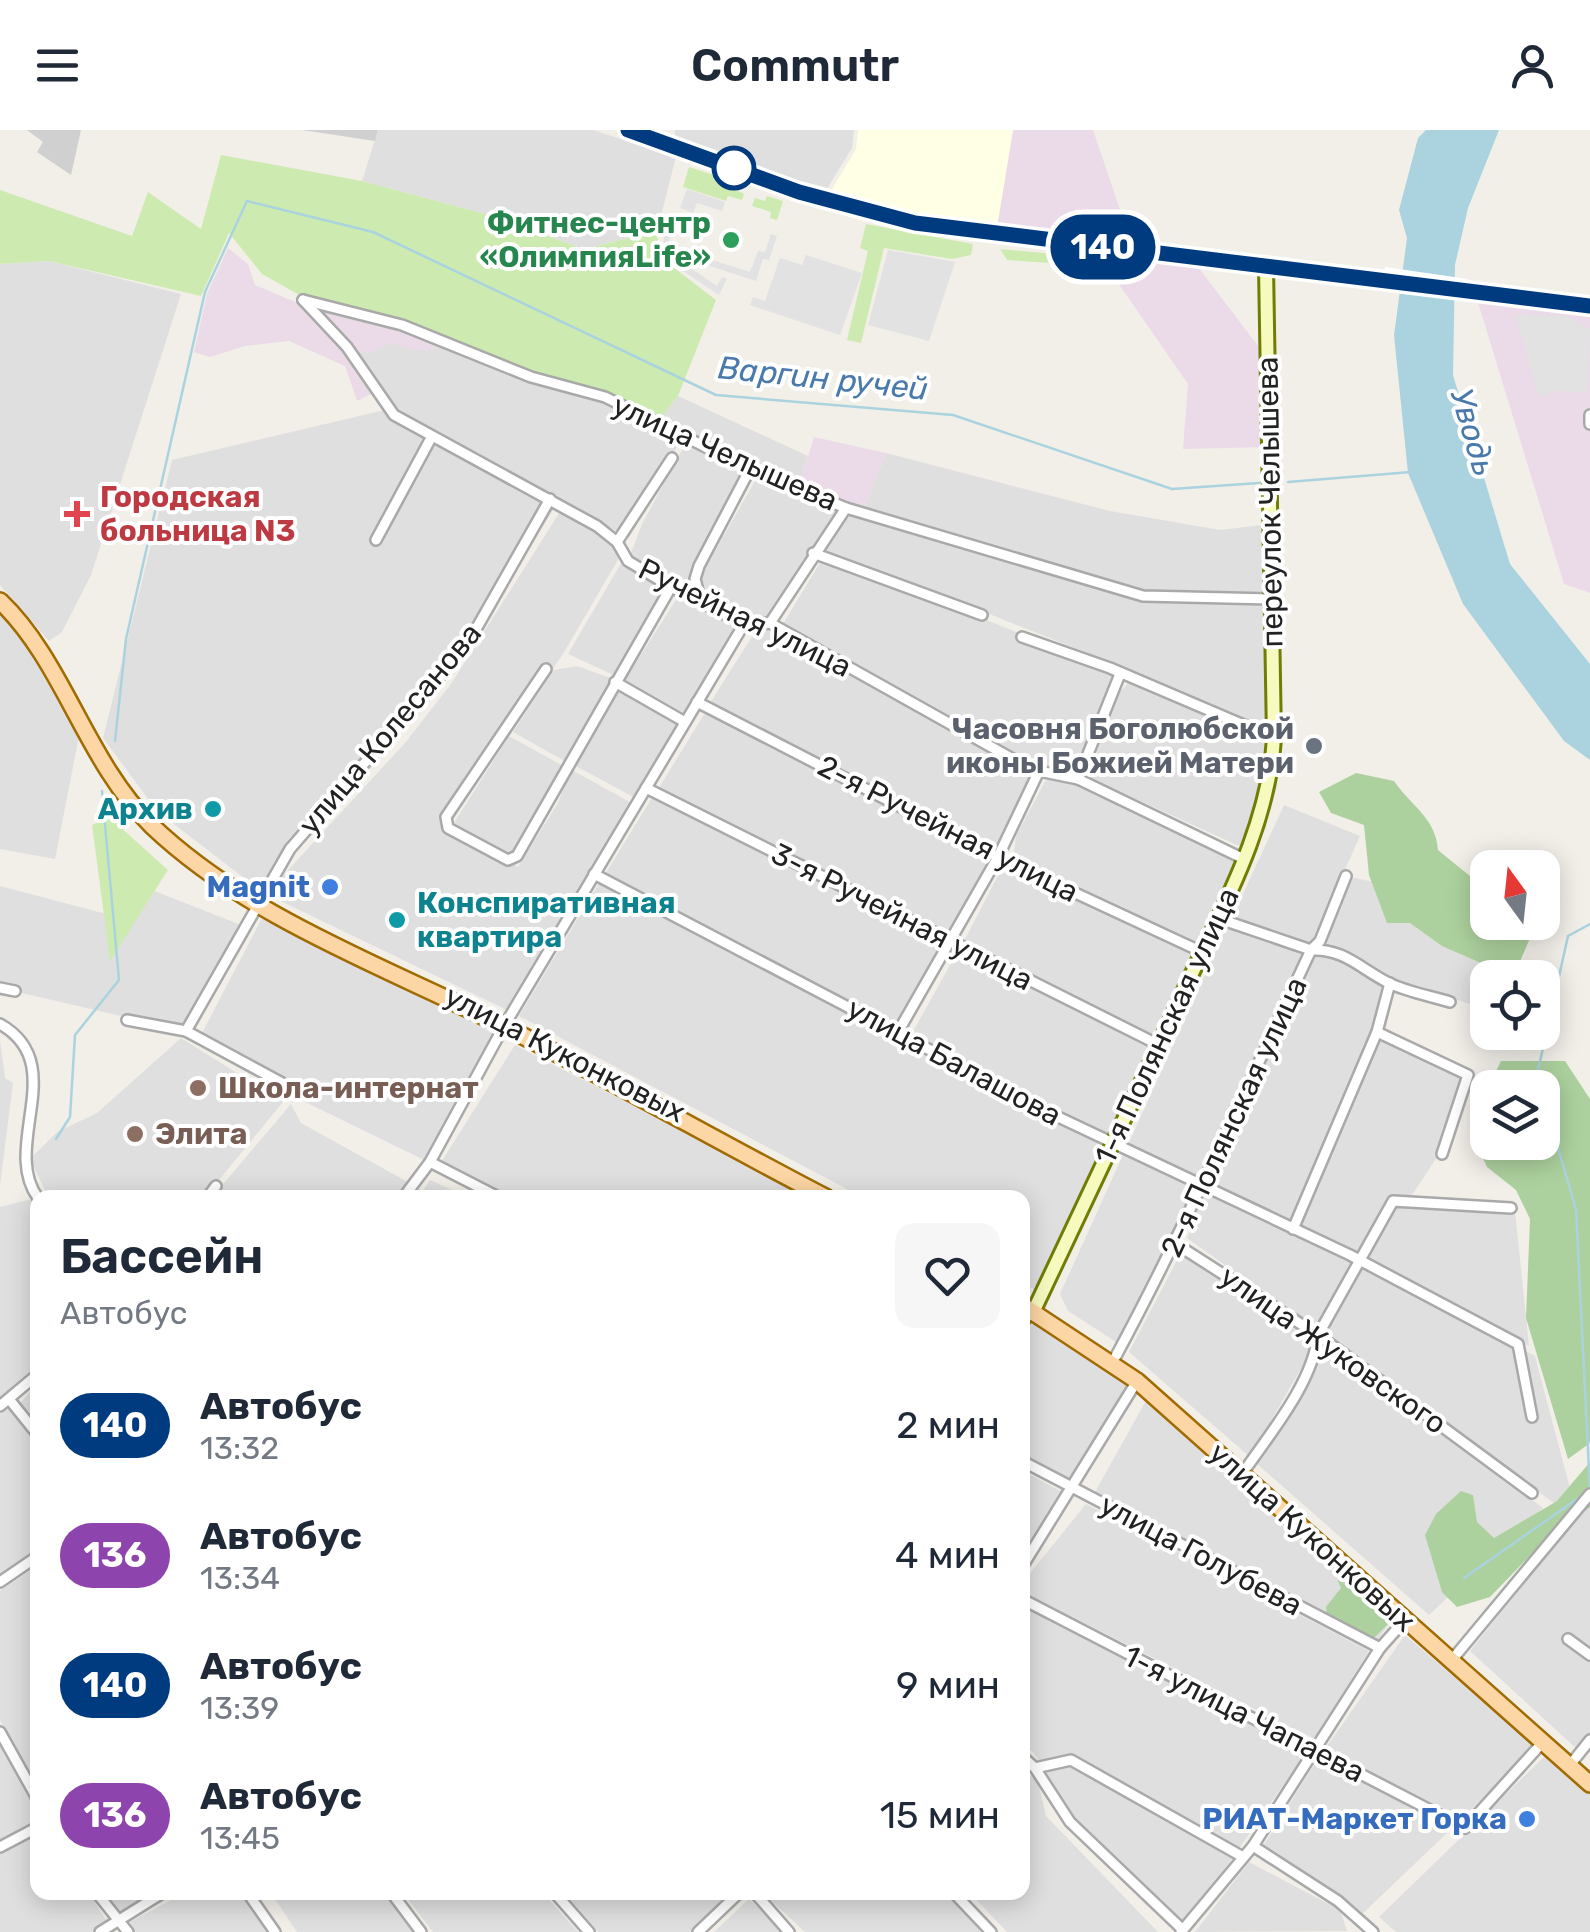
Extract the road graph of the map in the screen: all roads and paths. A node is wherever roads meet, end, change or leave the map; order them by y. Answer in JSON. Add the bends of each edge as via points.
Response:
{"nodes":[{"id":1,"x":628,"y":130,"type":"edge"},
{"id":2,"x":669,"y":130,"type":"edge"},
{"id":3,"x":669,"y":145,"type":"junction"},
{"id":4,"x":1266,"y":266,"type":"junction"},
{"id":5,"x":303,"y":300,"type":"joint"},
{"id":6,"x":1590,"y":306,"type":"edge"},
{"id":7,"x":1590,"y":415,"type":"edge"},
{"id":8,"x":1590,"y":424,"type":"edge"},
{"id":9,"x":431,"y":438,"type":"junction"},
{"id":10,"x":672,"y":458,"type":"dead end"},
{"id":11,"x":750,"y":469,"type":"junction"},
{"id":12,"x":550,"y":499,"type":"junction"},
{"id":13,"x":846,"y":508,"type":"junction"},
{"id":14,"x":376,"y":540,"type":"dead end"},
{"id":15,"x":617,"y":542,"type":"junction"},
{"id":16,"x":813,"y":553,"type":"junction"},
{"id":17,"x":671,"y":588,"type":"junction"},
{"id":18,"x":1270,"y":599,"type":"junction"},
{"id":19,"x":0,"y":601,"type":"edge"},
{"id":20,"x":701,"y":602,"type":"junction"},
{"id":21,"x":982,"y":615,"type":"dead end"},
{"id":22,"x":770,"y":622,"type":"junction"},
{"id":23,"x":744,"y":624,"type":"junction"},
{"id":24,"x":1022,"y":637,"type":"dead end"},
{"id":25,"x":546,"y":669,"type":"dead end"},
{"id":26,"x":1120,"y":674,"type":"junction"},
{"id":27,"x":616,"y":682,"type":"junction"},
{"id":28,"x":697,"y":702,"type":"junction"},
{"id":29,"x":685,"y":722,"type":"junction"},
{"id":30,"x":1274,"y":738,"type":"junction"},
{"id":31,"x":1039,"y":771,"type":"junction"},
{"id":32,"x":1078,"y":779,"type":"junction"},
{"id":33,"x":646,"y":788,"type":"junction"},
{"id":34,"x":998,"y":857,"type":"junction"},
{"id":35,"x":1244,"y":859,"type":"junction"},
{"id":36,"x":594,"y":874,"type":"junction"},
{"id":37,"x":1346,"y":876,"type":"dead end"},
{"id":38,"x":259,"y":906,"type":"junction"},
{"id":39,"x":1217,"y":918,"type":"junction"},
{"id":40,"x":951,"y":942,"type":"junction"},
{"id":41,"x":1311,"y":950,"type":"junction"},
{"id":42,"x":1202,"y":952,"type":"junction"},
{"id":43,"x":1390,"y":984,"type":"junction"},
{"id":44,"x":0,"y":988,"type":"edge"},
{"id":45,"x":15,"y":991,"type":"dead end"},
{"id":46,"x":1450,"y":1002,"type":"dead end"},
{"id":47,"x":127,"y":1020,"type":"dead end"},
{"id":48,"x":505,"y":1023,"type":"junction"},
{"id":49,"x":0,"y":1024,"type":"edge"},
{"id":50,"x":186,"y":1031,"type":"junction"},
{"id":51,"x":898,"y":1032,"type":"junction"},
{"id":52,"x":1376,"y":1032,"type":"junction"},
{"id":53,"x":1158,"y":1045,"type":"junction"},
{"id":54,"x":282,"y":1083,"type":"dead end"},
{"id":55,"x":1114,"y":1144,"type":"junction"},
{"id":56,"x":1442,"y":1154,"type":"dead end"},
{"id":57,"x":430,"y":1162,"type":"junction"},
{"id":58,"x":1200,"y":1184,"type":"junction"},
{"id":59,"x":216,"y":1186,"type":"dead end"},
{"id":60,"x":33,"y":1190,"type":"edge"},
{"id":61,"x":213,"y":1190,"type":"edge"},
{"id":62,"x":409,"y":1190,"type":"edge"},
{"id":63,"x":484,"y":1190,"type":"edge"},
{"id":64,"x":818,"y":1190,"type":"edge"},
{"id":65,"x":1511,"y":1208,"type":"dead end"},
{"id":66,"x":1293,"y":1228,"type":"junction"},
{"id":67,"x":1176,"y":1244,"type":"junction"},
{"id":68,"x":1361,"y":1264,"type":"junction"},
{"id":69,"x":1030,"y":1302,"type":"edge"},
{"id":70,"x":1030,"y":1310,"type":"edge"},
{"id":71,"x":1030,"y":1310,"type":"edge"},
{"id":72,"x":1318,"y":1335,"type":"junction"},
{"id":73,"x":1116,"y":1356,"type":"junction"},
{"id":74,"x":30,"y":1381,"type":"edge"},
{"id":75,"x":1137,"y":1381,"type":"junction"},
{"id":76,"x":5,"y":1402,"type":"edge"},
{"id":77,"x":1532,"y":1417,"type":"dead end"},
{"id":78,"x":30,"y":1427,"type":"edge"},
{"id":79,"x":1030,"y":1465,"type":"edge"},
{"id":80,"x":1247,"y":1467,"type":"junction"},
{"id":81,"x":1074,"y":1488,"type":"junction"},
{"id":82,"x":1532,"y":1493,"type":"dead end"},
{"id":83,"x":1590,"y":1494,"type":"edge"},
{"id":84,"x":1030,"y":1555,"type":"edge"},
{"id":85,"x":30,"y":1561,"type":"edge"},
{"id":86,"x":0,"y":1582,"type":"edge"},
{"id":87,"x":1030,"y":1603,"type":"edge"},
{"id":88,"x":1405,"y":1620,"type":"junction"},
{"id":89,"x":1568,"y":1639,"type":"dead end"},
{"id":90,"x":1380,"y":1648,"type":"junction"},
{"id":91,"x":1456,"y":1655,"type":"junction"},
{"id":92,"x":1590,"y":1655,"type":"edge"},
{"id":93,"x":0,"y":1732,"type":"edge"},
{"id":94,"x":1590,"y":1740,"type":"edge"},
{"id":95,"x":1543,"y":1742,"type":"junction"},
{"id":96,"x":1315,"y":1751,"type":"junction"},
{"id":97,"x":1574,"y":1760,"type":"junction"},
{"id":98,"x":1030,"y":1763,"type":"edge"},
{"id":99,"x":1035,"y":1768,"type":"junction"},
{"id":100,"x":1590,"y":1775,"type":"edge"},
{"id":101,"x":1590,"y":1784,"type":"edge"},
{"id":102,"x":30,"y":1786,"type":"edge"},
{"id":103,"x":30,"y":1832,"type":"edge"},
{"id":104,"x":1253,"y":1846,"type":"junction"},
{"id":105,"x":0,"y":1847,"type":"edge"},
{"id":106,"x":1243,"y":1857,"type":"junction"},
{"id":107,"x":101,"y":1900,"type":"edge"},
{"id":108,"x":151,"y":1900,"type":"edge"},
{"id":109,"x":252,"y":1900,"type":"edge"},
{"id":110,"x":397,"y":1900,"type":"edge"},
{"id":111,"x":561,"y":1900,"type":"edge"},
{"id":112,"x":732,"y":1900,"type":"edge"},
{"id":113,"x":761,"y":1900,"type":"edge"},
{"id":114,"x":960,"y":1900,"type":"edge"},
{"id":115,"x":120,"y":1920,"type":"junction"},
{"id":116,"x":1182,"y":1931,"type":"edge"},
{"id":117,"x":100,"y":1932,"type":"edge"},
{"id":118,"x":128,"y":1932,"type":"edge"},
{"id":119,"x":274,"y":1932,"type":"edge"},
{"id":120,"x":420,"y":1932,"type":"edge"},
{"id":121,"x":589,"y":1932,"type":"edge"},
{"id":122,"x":698,"y":1932,"type":"edge"},
{"id":123,"x":789,"y":1932,"type":"edge"},
{"id":124,"x":991,"y":1932,"type":"edge"},
{"id":125,"x":1373,"y":1932,"type":"edge"}],
"edges":[{"from":1,"to":3,"type":"street"},
{"from":2,"to":3,"type":"street"},
{"from":3,"to":4,"type":"street","via":[[799,192],[915,223]]},
{"from":4,"to":6,"type":"street"},
{"from":4,"to":18,"type":"street","name":"переулок Челышева"},
{"from":5,"to":9,"type":"street","name":"Ручейная улица","via":[[394,415]]},
{"from":5,"to":11,"type":"street","name":"улица Челышева","via":[[402,325],[530,378],[605,398]]},
{"from":7,"to":8,"type":"street"},
{"from":9,"to":12,"type":"street","name":"Ручейная улица"},
{"from":9,"to":14,"type":"street"},
{"from":10,"to":15,"type":"street"},
{"from":11,"to":13,"type":"street","name":"улица Челышева"},
{"from":11,"to":20,"type":"street","via":[[699,566]]},
{"from":12,"to":15,"type":"street","name":"Ручейная улица"},
{"from":12,"to":38,"type":"street","name":"улица Колесанова","via":[[467,645],[290,849]]},
{"from":13,"to":16,"type":"street"},
{"from":13,"to":18,"type":"street","name":"улица Челышева","via":[[1142,596]]},
{"from":15,"to":17,"type":"street","name":"Ручейная улица","via":[[628,561]]},
{"from":16,"to":21,"type":"street"},
{"from":16,"to":22,"type":"street"},
{"from":17,"to":20,"type":"street","name":"Ручейная улица"},
{"from":17,"to":27,"type":"street"},
{"from":18,"to":30,"type":"street","name":"переулок Челышева"},
{"from":19,"to":38,"type":"main road","name":"улица Куконковых","via":[[121,791],[183,854]]},
{"from":20,"to":23,"type":"street","name":"Ручейная улица"},
{"from":22,"to":23,"type":"street","name":"Ручейная улица"},
{"from":22,"to":31,"type":"street","name":"Ручейная улица"},
{"from":23,"to":28,"type":"street"},
{"from":24,"to":26,"type":"street"},
{"from":25,"to":27,"type":"street","via":[[446,817],[448,828],[508,860],[517,856]]},
{"from":26,"to":30,"type":"street"},
{"from":26,"to":32,"type":"street"},
{"from":27,"to":29,"type":"street"},
{"from":28,"to":29,"type":"street"},
{"from":28,"to":34,"type":"street","name":"2-я Ручейная улица"},
{"from":29,"to":33,"type":"street"},
{"from":30,"to":35,"type":"street","name":"1-я Полянская улица","via":[[1261,818]]},
{"from":31,"to":32,"type":"street","name":"Ручейная улица"},
{"from":31,"to":34,"type":"street"},
{"from":32,"to":35,"type":"street","name":"Ручейная улица"},
{"from":33,"to":36,"type":"street"},
{"from":33,"to":40,"type":"street","name":"3-я Ручейная улица"},
{"from":34,"to":40,"type":"street"},
{"from":34,"to":42,"type":"street","name":"2-я Ручейная улица"},
{"from":35,"to":39,"type":"street","name":"1-я Полянская улица"},
{"from":36,"to":48,"type":"street"},
{"from":36,"to":51,"type":"street","name":"улица Балашова"},
{"from":37,"to":41,"type":"street","name":"2-я Полянская улица"},
{"from":38,"to":48,"type":"main road","name":"улица Куконковых"},
{"from":38,"to":50,"type":"street","name":"улица Колесанова"},
{"from":39,"to":41,"type":"street"},
{"from":39,"to":42,"type":"street","name":"1-я Полянская улица"},
{"from":40,"to":51,"type":"street"},
{"from":40,"to":53,"type":"street","name":"3-я Ручейная улица"},
{"from":41,"to":43,"type":"street","via":[[1359,962]]},
{"from":41,"to":58,"type":"street","name":"2-я Полянская улица"},
{"from":42,"to":53,"type":"street","name":"1-я Полянская улица"},
{"from":43,"to":46,"type":"street"},
{"from":43,"to":52,"type":"street"},
{"from":44,"to":45,"type":"street"},
{"from":47,"to":50,"type":"street"},
{"from":48,"to":57,"type":"street"},
{"from":48,"to":64,"type":"main road","name":"улица Куконковых"},
{"from":49,"to":60,"type":"street","via":[[30,1054],[30,1110],[20,1158]]},
{"from":50,"to":54,"type":"street"},
{"from":51,"to":55,"type":"street","name":"улица Балашова"},
{"from":52,"to":56,"type":"street","via":[[1468,1074]]},
{"from":52,"to":66,"type":"street"},
{"from":53,"to":55,"type":"street","name":"1-я Полянская улица"},
{"from":55,"to":58,"type":"street","name":"улица Балашова"},
{"from":55,"to":69,"type":"street","name":"1-я Полянская улица"},
{"from":57,"to":62,"type":"street"},
{"from":57,"to":63,"type":"street"},
{"from":58,"to":66,"type":"street","name":"улица Балашова"},
{"from":58,"to":67,"type":"street","name":"2-я Полянская улица"},
{"from":59,"to":61,"type":"street"},
{"from":65,"to":68,"type":"street","via":[[1393,1201]]},
{"from":66,"to":68,"type":"street","name":"улица Балашова"},
{"from":67,"to":72,"type":"street","name":"улица Жуковского"},
{"from":67,"to":73,"type":"street","name":"2-я Полянская улица"},
{"from":68,"to":72,"type":"street"},
{"from":68,"to":77,"type":"street","name":"улица Балашова","via":[[1518,1344]]},
{"from":70,"to":73,"type":"main road","name":"улица Куконковых"},
{"from":71,"to":75,"type":"main road","name":"улица Куконковых"},
{"from":72,"to":80,"type":"street","via":[[1286,1409]]},
{"from":72,"to":82,"type":"street","name":"улица Жуковского"},
{"from":73,"to":80,"type":"main road","name":"улица Куконковых"},
{"from":74,"to":76,"type":"street"},
{"from":75,"to":81,"type":"street"},
{"from":75,"to":88,"type":"main road","name":"улица Куконковых"},
{"from":76,"to":78,"type":"street"},
{"from":79,"to":81,"type":"street","name":"улица Голубева"},
{"from":80,"to":91,"type":"main road","name":"улица Куконковых"},
{"from":81,"to":84,"type":"street"},
{"from":81,"to":90,"type":"street","name":"улица Голубева"},
{"from":83,"to":91,"type":"street"},
{"from":85,"to":86,"type":"street"},
{"from":87,"to":96,"type":"street","name":"1-я улица Чапаева"},
{"from":88,"to":90,"type":"street"},
{"from":88,"to":95,"type":"main road","name":"улица Куконковых"},
{"from":89,"to":92,"type":"street"},
{"from":90,"to":96,"type":"street"},
{"from":91,"to":97,"type":"main road","name":"улица Куконковых"},
{"from":93,"to":102,"type":"street"},
{"from":94,"to":97,"type":"street"},
{"from":95,"to":96,"type":"street","name":"1-я улица Чапаева","via":[[1466,1828]]},
{"from":95,"to":101,"type":"main road","name":"улица Куконковых"},
{"from":96,"to":104,"type":"street"},
{"from":97,"to":100,"type":"main road","name":"улица Куконковых"},
{"from":98,"to":99,"type":"street"},
{"from":99,"to":106,"type":"street","via":[[1071,1760]]},
{"from":99,"to":116,"type":"street","via":[[1070,1822]]},
{"from":103,"to":105,"type":"street"},
{"from":104,"to":106,"type":"street"},
{"from":104,"to":125,"type":"street"},
{"from":106,"to":116,"type":"street"},
{"from":107,"to":115,"type":"street"},
{"from":108,"to":115,"type":"street"},
{"from":109,"to":119,"type":"street"},
{"from":110,"to":120,"type":"street"},
{"from":111,"to":121,"type":"street"},
{"from":112,"to":122,"type":"street"},
{"from":113,"to":123,"type":"street"},
{"from":114,"to":124,"type":"street"},
{"from":115,"to":117,"type":"street"},
{"from":115,"to":118,"type":"street"}]}
